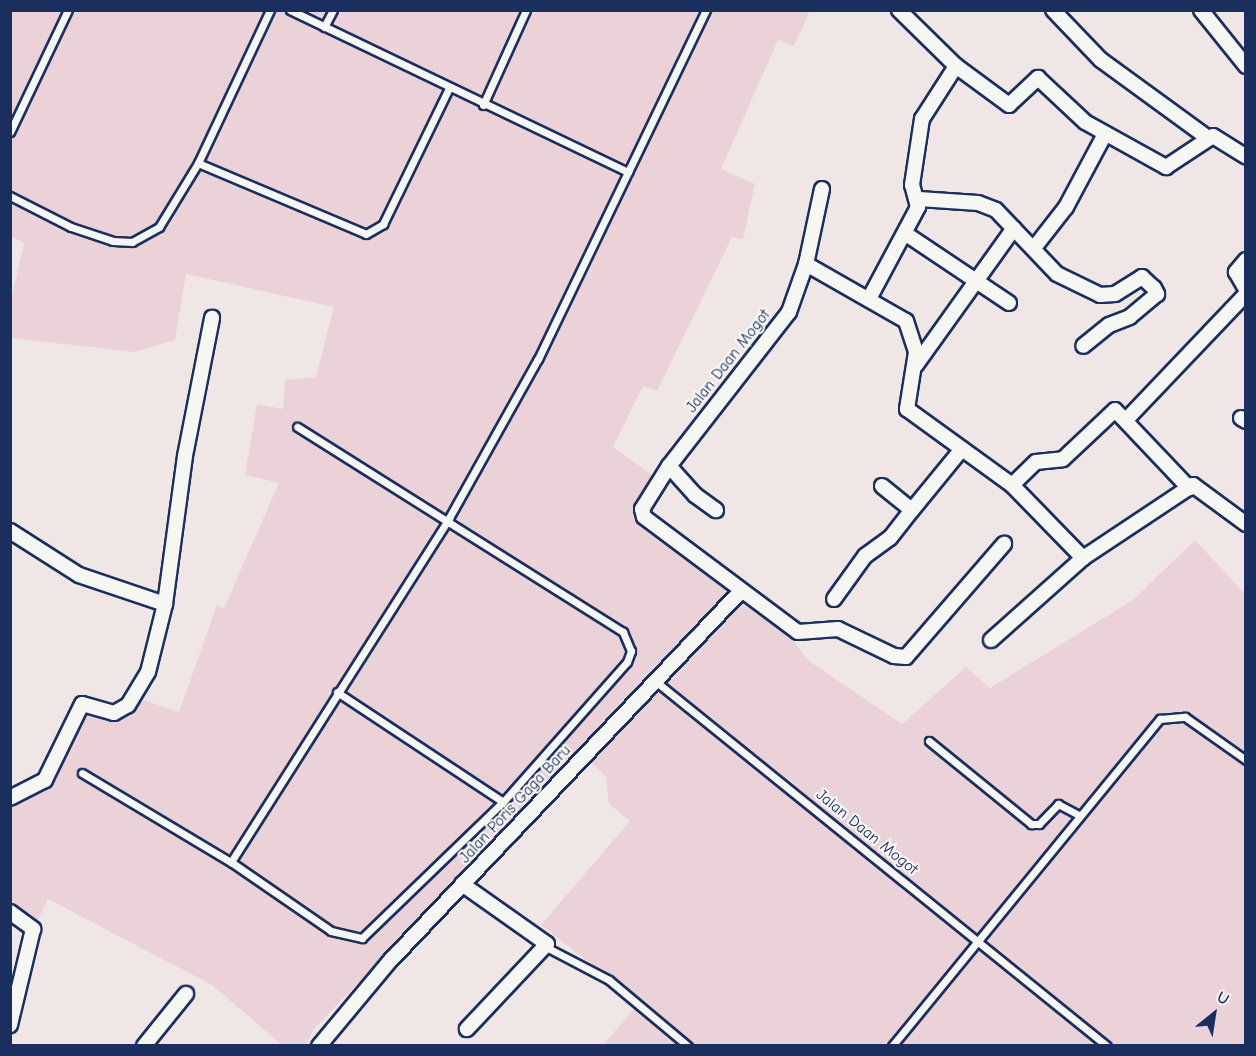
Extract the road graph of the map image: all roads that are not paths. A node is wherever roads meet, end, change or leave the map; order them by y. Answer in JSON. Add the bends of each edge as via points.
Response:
{"nodes":[{"id":1,"x":68,"y":10,"type":"edge"},
{"id":2,"x":270,"y":10,"type":"edge"},
{"id":3,"x":290,"y":10,"type":"edge"},
{"id":4,"x":333,"y":10,"type":"edge"},
{"id":5,"x":526,"y":10,"type":"edge"},
{"id":6,"x":706,"y":10,"type":"edge"},
{"id":7,"x":899,"y":10,"type":"edge"},
{"id":8,"x":1053,"y":10,"type":"edge"},
{"id":9,"x":1201,"y":10,"type":"edge"},
{"id":10,"x":324,"y":27,"type":"junction"},
{"id":11,"x":956,"y":66,"type":"junction"},
{"id":12,"x":1245,"y":66,"type":"edge"},
{"id":13,"x":449,"y":88,"type":"junction"},
{"id":14,"x":483,"y":105,"type":"junction"},
{"id":15,"x":10,"y":132,"type":"edge"},
{"id":16,"x":1105,"y":134,"type":"junction"},
{"id":17,"x":1208,"y":138,"type":"junction"},
{"id":18,"x":1245,"y":157,"type":"edge"},
{"id":19,"x":198,"y":163,"type":"junction"},
{"id":20,"x":628,"y":172,"type":"junction"},
{"id":21,"x":822,"y":189,"type":"dead end"},
{"id":22,"x":10,"y":196,"type":"edge"},
{"id":23,"x":919,"y":199,"type":"junction"},
{"id":24,"x":1014,"y":228,"type":"junction"},
{"id":25,"x":906,"y":234,"type":"junction"},
{"id":26,"x":1034,"y":248,"type":"junction"},
{"id":27,"x":1245,"y":260,"type":"edge"},
{"id":28,"x":806,"y":264,"type":"junction"},
{"id":29,"x":980,"y":280,"type":"junction"},
{"id":30,"x":1245,"y":291,"type":"edge"},
{"id":31,"x":870,"y":297,"type":"junction"},
{"id":32,"x":1009,"y":303,"type":"dead end"},
{"id":33,"x":212,"y":318,"type":"dead end"},
{"id":34,"x":1083,"y":346,"type":"dead end"},
{"id":35,"x":914,"y":369,"type":"junction"},
{"id":36,"x":1126,"y":420,"type":"junction"},
{"id":37,"x":297,"y":427,"type":"dead end"},
{"id":38,"x":962,"y":449,"type":"junction"},
{"id":39,"x":669,"y":466,"type":"junction"},
{"id":40,"x":1012,"y":485,"type":"junction"},
{"id":41,"x":882,"y":486,"type":"dead end"},
{"id":42,"x":1189,"y":488,"type":"junction"},
{"id":43,"x":716,"y":510,"type":"dead end"},
{"id":44,"x":912,"y":510,"type":"junction"},
{"id":45,"x":449,"y":518,"type":"junction"},
{"id":46,"x":1243,"y":518,"type":"edge"},
{"id":47,"x":10,"y":531,"type":"edge"},
{"id":48,"x":1004,"y":544,"type":"dead end"},
{"id":49,"x":1083,"y":558,"type":"junction"},
{"id":50,"x":741,"y":591,"type":"junction"},
{"id":51,"x":834,"y":599,"type":"dead end"},
{"id":52,"x":165,"y":604,"type":"junction"},
{"id":53,"x":991,"y":640,"type":"dead end"},
{"id":54,"x":654,"y":680,"type":"junction"},
{"id":55,"x":337,"y":692,"type":"junction"},
{"id":56,"x":929,"y":741,"type":"dead end"},
{"id":57,"x":1245,"y":760,"type":"edge"},
{"id":58,"x":82,"y":773,"type":"dead end"},
{"id":59,"x":10,"y":798,"type":"edge"},
{"id":60,"x":503,"y":802,"type":"junction"},
{"id":61,"x":1079,"y":815,"type":"junction"},
{"id":62,"x":231,"y":862,"type":"junction"},
{"id":63,"x":462,"y":884,"type":"junction"},
{"id":64,"x":10,"y":912,"type":"edge"},
{"id":65,"x":976,"y":940,"type":"junction"},
{"id":66,"x":546,"y":947,"type":"junction"},
{"id":67,"x":186,"y":994,"type":"dead end"},
{"id":68,"x":10,"y":1025,"type":"edge"},
{"id":69,"x":467,"y":1029,"type":"dead end"},
{"id":70,"x":144,"y":1046,"type":"edge"},
{"id":71,"x":319,"y":1046,"type":"edge"},
{"id":72,"x":688,"y":1046,"type":"edge"},
{"id":73,"x":892,"y":1046,"type":"edge"},
{"id":74,"x":1107,"y":1046,"type":"edge"}],
"edges":[{"from":1,"to":15,"type":"lane"},
{"from":2,"to":19,"type":"lane"},
{"from":3,"to":10,"type":"lane"},
{"from":4,"to":10,"type":"lane"},
{"from":5,"to":14,"type":"lane"},
{"from":6,"to":20,"type":"lane"},
{"from":7,"to":11,"type":"street"},
{"from":8,"to":17,"type":"street","via":[[1101,60]]},
{"from":9,"to":12,"type":"street"},
{"from":10,"to":13,"type":"lane"},
{"from":11,"to":16,"type":"street","via":[[1010,105],[1038,78]]},
{"from":11,"to":23,"type":"street","via":[[922,119],[912,185]]},
{"from":13,"to":14,"type":"lane"},
{"from":13,"to":19,"type":"lane","via":[[383,224],[366,234]]},
{"from":14,"to":20,"type":"lane"},
{"from":16,"to":17,"type":"street","via":[[1166,167]]},
{"from":16,"to":26,"type":"street","via":[[1066,207]]},
{"from":17,"to":18,"type":"street","via":[[1228,140]]},
{"from":19,"to":22,"type":"lane","via":[[159,227],[132,242],[70,227]]},
{"from":20,"to":45,"type":"lane","via":[[537,359]]},
{"from":21,"to":28,"type":"street","name":"Jalan Daan Mogot"},
{"from":23,"to":24,"type":"street","via":[[978,203]]},
{"from":23,"to":25,"type":"street"},
{"from":24,"to":26,"type":"street"},
{"from":24,"to":29,"type":"street"},
{"from":25,"to":29,"type":"street"},
{"from":25,"to":31,"type":"street"},
{"from":26,"to":34,"type":"street","via":[[1057,274],[1100,295],[1115,294],[1142,277],[1157,293],[1130,317],[1109,325]]},
{"from":27,"to":30,"type":"street","via":[[1236,272]]},
{"from":28,"to":31,"type":"street"},
{"from":28,"to":39,"type":"street","name":"Jalan Daan Mogot","via":[[789,312]]},
{"from":29,"to":32,"type":"street"},
{"from":29,"to":35,"type":"street"},
{"from":30,"to":36,"type":"street"},
{"from":31,"to":35,"type":"street","via":[[913,333]]},
{"from":33,"to":52,"type":"street","via":[[183,466]]},
{"from":35,"to":38,"type":"street","via":[[908,409]]},
{"from":36,"to":40,"type":"street","via":[[1115,410],[1063,459],[1036,462]]},
{"from":36,"to":42,"type":"street"},
{"from":37,"to":45,"type":"lane"},
{"from":38,"to":40,"type":"street"},
{"from":38,"to":44,"type":"street"},
{"from":39,"to":43,"type":"street","via":[[695,495]]},
{"from":39,"to":50,"type":"street","name":"Jalan Daan Mogot","via":[[642,509],[644,517]]},
{"from":40,"to":49,"type":"street"},
{"from":41,"to":44,"type":"street"},
{"from":42,"to":46,"type":"street","via":[[1199,486]]},
{"from":42,"to":49,"type":"street"},
{"from":44,"to":51,"type":"street","via":[[890,538],[865,556]]},
{"from":45,"to":55,"type":"lane"},
{"from":45,"to":60,"type":"lane","via":[[630,640],[631,651],[622,671]]},
{"from":47,"to":52,"type":"street","via":[[79,575]]},
{"from":48,"to":50,"type":"street","name":"Jalan Daan Mogot","via":[[906,657],[838,629],[798,632]]},
{"from":49,"to":53,"type":"street"},
{"from":50,"to":54,"type":"street","name":"Jalan Poris Gaga Baru"},
{"from":52,"to":59,"type":"street","via":[[148,672],[128,705],[114,713],[82,704],[45,780]]},
{"from":54,"to":63,"type":"street","name":"Jalan Poris Gaga Baru"},
{"from":54,"to":65,"type":"lane","name":"Jalan Daan Mogot"},
{"from":55,"to":60,"type":"lane"},
{"from":55,"to":62,"type":"lane"},
{"from":56,"to":61,"type":"lane","via":[[1031,824],[1039,824],[1058,804]]},
{"from":57,"to":61,"type":"lane","via":[[1185,717],[1166,716]]},
{"from":58,"to":62,"type":"lane"},
{"from":60,"to":62,"type":"lane","via":[[362,938],[331,931]]},
{"from":61,"to":65,"type":"lane"},
{"from":63,"to":66,"type":"street","via":[[542,937]]},
{"from":63,"to":71,"type":"street","name":"Jalan Poris Gaga Baru"},
{"from":64,"to":68,"type":"street","via":[[33,929]]},
{"from":65,"to":73,"type":"lane"},
{"from":65,"to":74,"type":"lane","name":"Jalan Daan Mogot"},
{"from":66,"to":69,"type":"street"},
{"from":66,"to":72,"type":"lane","via":[[609,980]]},
{"from":67,"to":70,"type":"street"}]}
